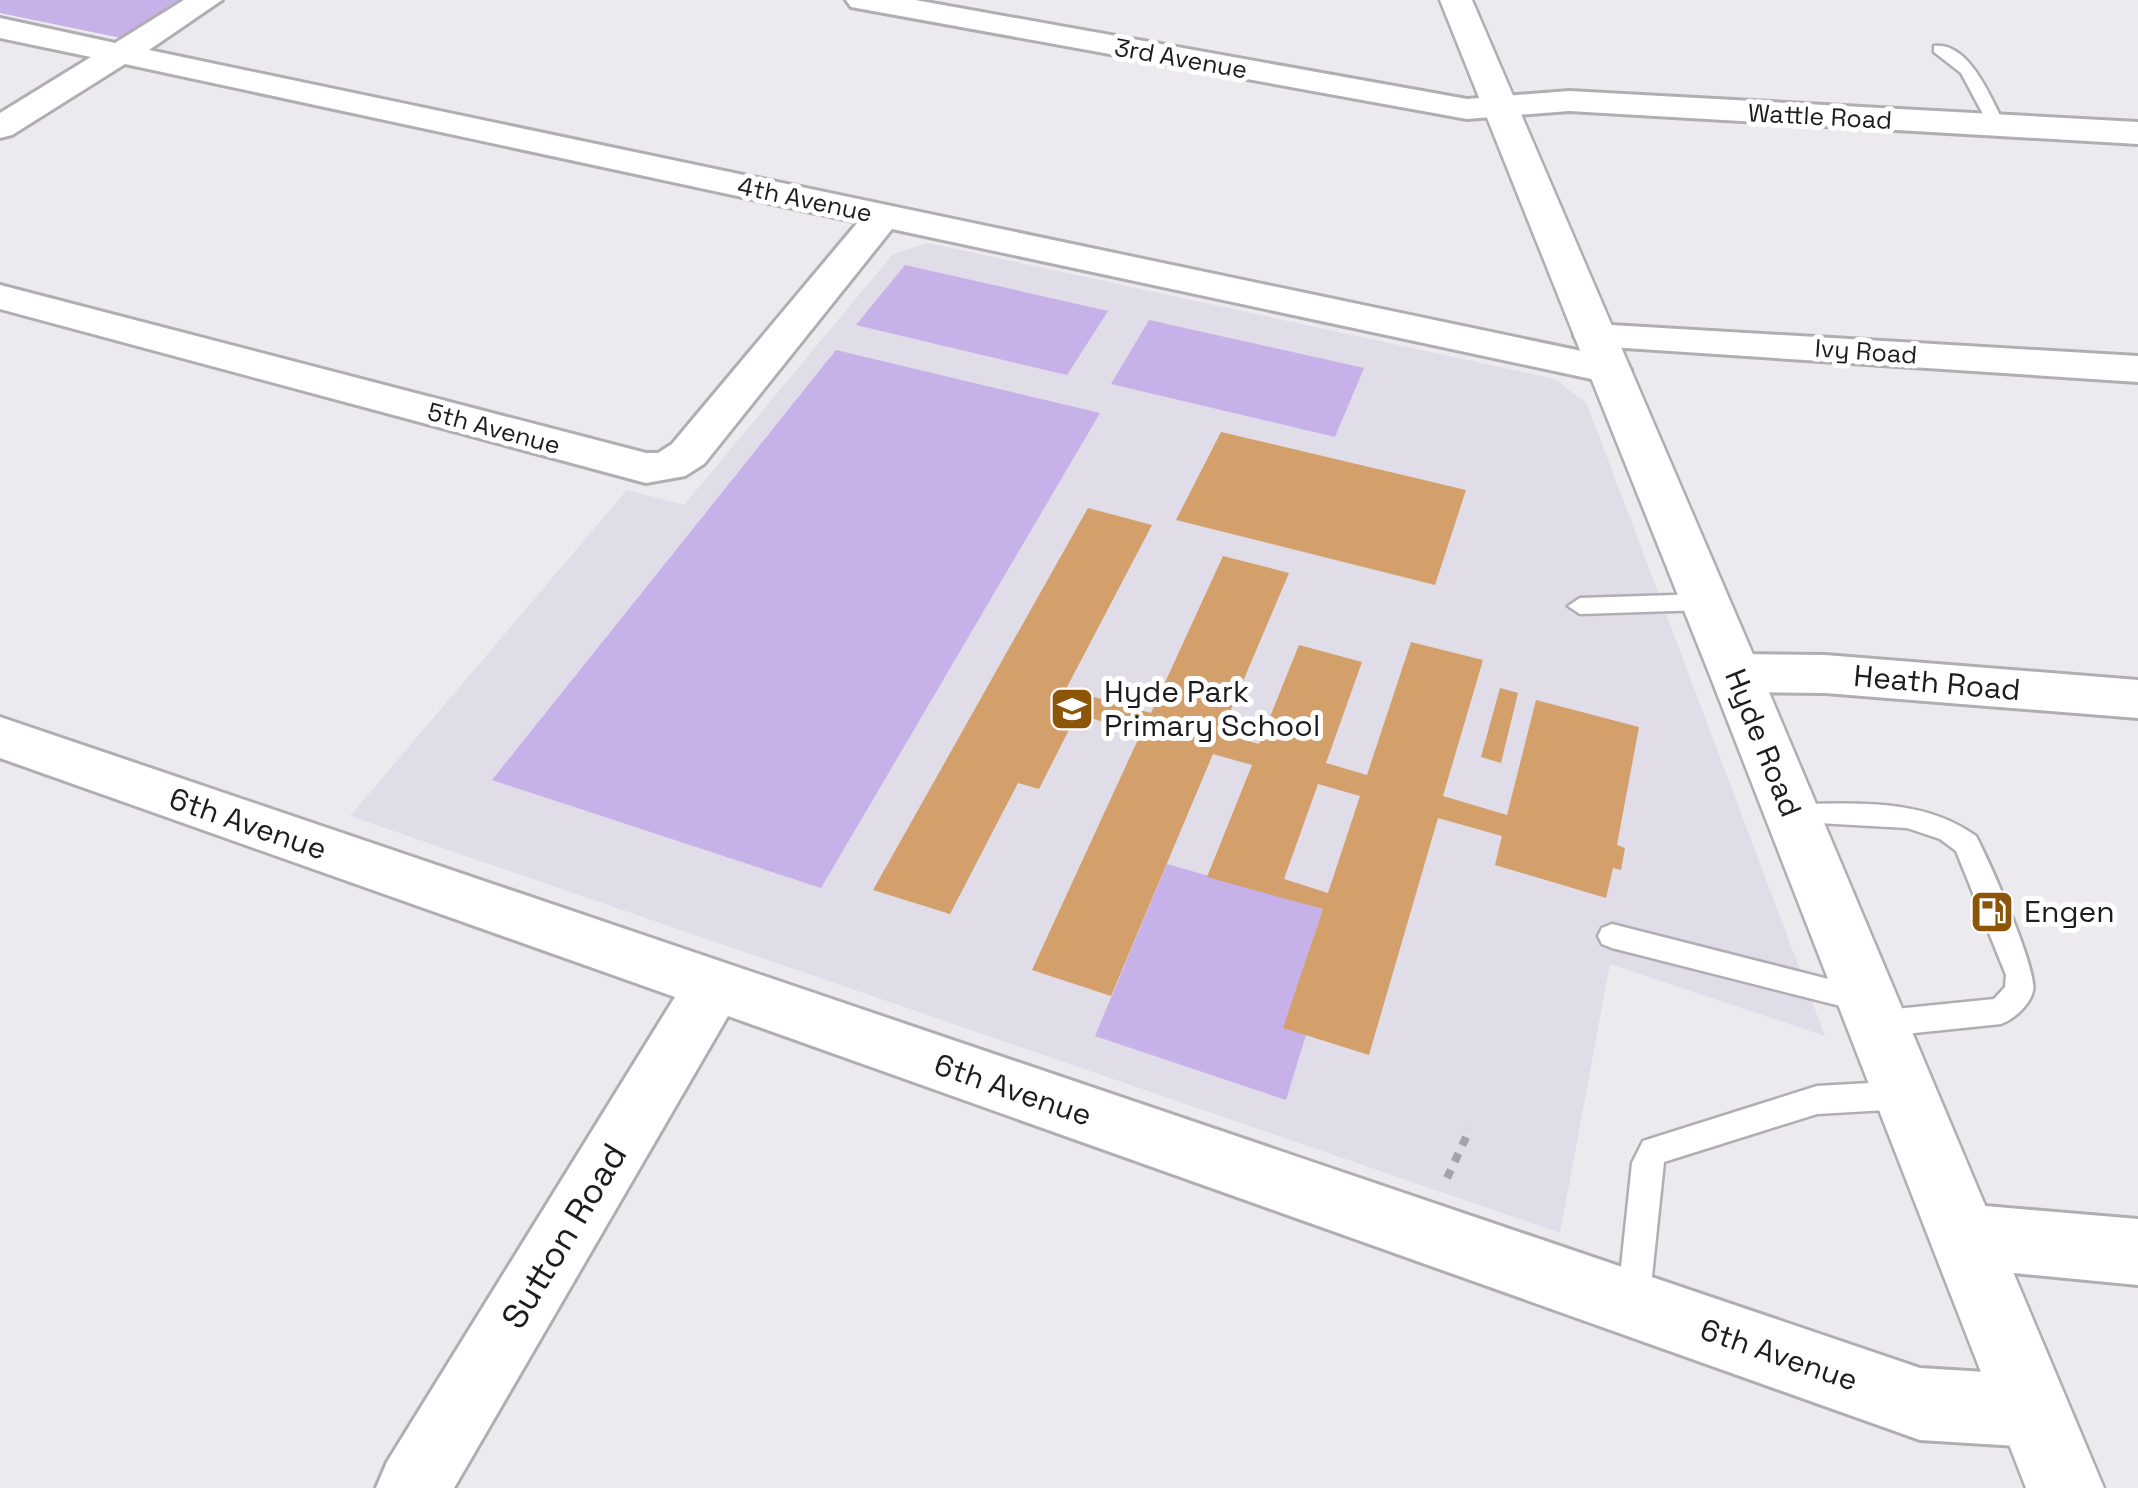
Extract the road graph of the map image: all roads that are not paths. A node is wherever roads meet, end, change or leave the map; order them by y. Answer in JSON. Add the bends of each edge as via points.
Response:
{"nodes":[{"id":1,"x":206,"y":0,"type":"edge"},
{"id":2,"x":862,"y":0,"type":"edge"},
{"id":3,"x":1456,"y":0,"type":"edge"},
{"id":4,"x":0,"y":28,"type":"edge"},
{"id":5,"x":1939,"y":49,"type":"dead end"},
{"id":6,"x":120,"y":53,"type":"junction"},
{"id":7,"x":1502,"y":106,"type":"junction"},
{"id":8,"x":1997,"y":126,"type":"junction"},
{"id":9,"x":0,"y":128,"type":"edge"},
{"id":10,"x":2138,"y":133,"type":"edge"},
{"id":11,"x":883,"y":216,"type":"junction"},
{"id":12,"x":0,"y":298,"type":"edge"},
{"id":13,"x":1602,"y":353,"type":"junction"},
{"id":14,"x":2138,"y":369,"type":"edge"},
{"id":15,"x":1705,"y":602,"type":"junction"},
{"id":16,"x":1580,"y":606,"type":"dead end"},
{"id":17,"x":1735,"y":673,"type":"junction"},
{"id":18,"x":2138,"y":698,"type":"edge"},
{"id":19,"x":0,"y":736,"type":"edge"},
{"id":20,"x":1790,"y":814,"type":"junction"},
{"id":21,"x":1612,"y":936,"type":"dead end"},
{"id":22,"x":716,"y":984,"type":"junction"},
{"id":23,"x":1871,"y":1012,"type":"junction"},
{"id":24,"x":1904,"y":1095,"type":"junction"},
{"id":25,"x":1962,"y":1236,"type":"junction"},
{"id":26,"x":2138,"y":1252,"type":"edge"},
{"id":27,"x":1633,"y":1305,"type":"junction"},
{"id":28,"x":2034,"y":1411,"type":"junction"},
{"id":29,"x":413,"y":1488,"type":"edge"},
{"id":30,"x":2065,"y":1488,"type":"edge"}],
"edges":[{"from":1,"to":6,"type":"street"},
{"from":2,"to":7,"type":"street","name":"3rd Avenue","via":[[1466,108]]},
{"from":3,"to":7,"type":"street","name":"Hyde Road"},
{"from":4,"to":6,"type":"street","name":"4th Avenue"},
{"from":5,"to":8,"type":"lane","via":[[1968,70]]},
{"from":6,"to":9,"type":"street"},
{"from":6,"to":11,"type":"street","name":"4th Avenue"},
{"from":7,"to":8,"type":"street","name":"Wattle Road","via":[[1569,101]]},
{"from":7,"to":13,"type":"street","name":"Hyde Road"},
{"from":8,"to":10,"type":"street","name":"Wattle Road"},
{"from":11,"to":12,"type":"street","name":"5th Avenue","via":[[688,454],[661,468]]},
{"from":11,"to":13,"type":"street","name":"4th Avenue"},
{"from":13,"to":14,"type":"street","name":"Ivy Road"},
{"from":13,"to":15,"type":"street","name":"Hyde Road"},
{"from":15,"to":16,"type":"lane"},
{"from":15,"to":17,"type":"street","name":"Hyde Road"},
{"from":17,"to":18,"type":"street","name":"Heath Road"},
{"from":17,"to":20,"type":"street","name":"Hyde Road"},
{"from":19,"to":22,"type":"street","name":"6th Avenue"},
{"from":20,"to":23,"type":"street","name":"Hyde Road"},
{"from":20,"to":23,"type":"lane","via":[[1923,819],[1953,832],[1967,844],[2020,976],[2019,992],[2002,1011]]},
{"from":21,"to":23,"type":"lane"},
{"from":22,"to":27,"type":"street","name":"6th Avenue"},
{"from":22,"to":29,"type":"street","name":"Sutton Road"},
{"from":23,"to":24,"type":"street","name":"Hyde Road"},
{"from":24,"to":25,"type":"street","name":"Hyde Road"},
{"from":24,"to":27,"type":"lane","via":[[1817,1100],[1654,1151],[1647,1162]]},
{"from":25,"to":26,"type":"street"},
{"from":25,"to":28,"type":"street","name":"Hyde Road"},
{"from":27,"to":28,"type":"street","name":"6th Avenue","via":[[1920,1404]]},
{"from":28,"to":30,"type":"street","name":"Hyde Road"}]}
